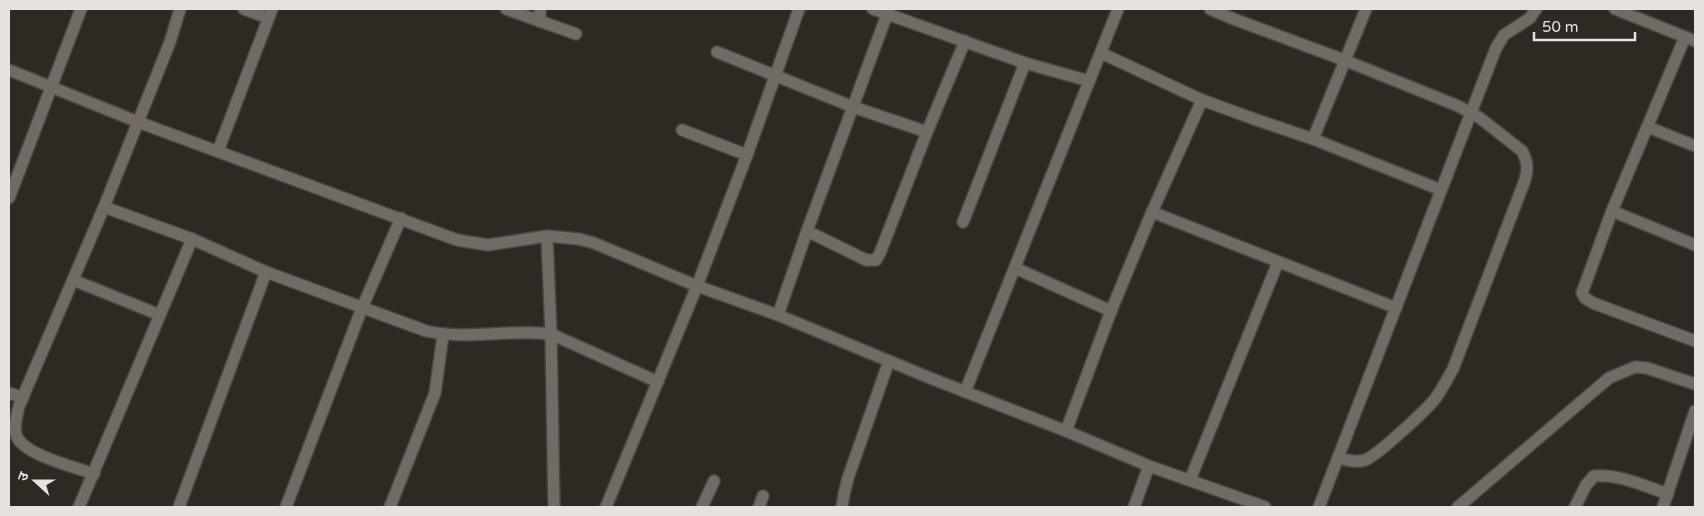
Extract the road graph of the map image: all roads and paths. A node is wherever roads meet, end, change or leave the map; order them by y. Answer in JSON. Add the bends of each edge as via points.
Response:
{"nodes":[{"id":1,"x":81,"y":9,"type":"edge"},
{"id":2,"x":180,"y":9,"type":"edge"},
{"id":3,"x":244,"y":9,"type":"edge"},
{"id":4,"x":506,"y":9,"type":"edge"},
{"id":5,"x":540,"y":9,"type":"edge"},
{"id":6,"x":800,"y":9,"type":"edge"},
{"id":7,"x":873,"y":9,"type":"edge"},
{"id":8,"x":1118,"y":9,"type":"edge"},
{"id":9,"x":1210,"y":9,"type":"edge"},
{"id":10,"x":1366,"y":9,"type":"edge"},
{"id":11,"x":1536,"y":9,"type":"edge"},
{"id":12,"x":1615,"y":9,"type":"edge"},
{"id":13,"x":888,"y":12,"type":"edge"},
{"id":14,"x":270,"y":13,"type":"edge"},
{"id":15,"x":1644,"y":14,"type":"edge"},
{"id":16,"x":540,"y":21,"type":"junction"},
{"id":17,"x":576,"y":34,"type":"dead end"},
{"id":18,"x":1690,"y":39,"type":"edge"},
{"id":19,"x":965,"y":41,"type":"junction"},
{"id":20,"x":717,"y":52,"type":"dead end"},
{"id":21,"x":1100,"y":53,"type":"junction"},
{"id":22,"x":1344,"y":60,"type":"junction"},
{"id":23,"x":1025,"y":63,"type":"junction"},
{"id":24,"x":9,"y":70,"type":"edge"},
{"id":25,"x":775,"y":77,"type":"junction"},
{"id":26,"x":1089,"y":81,"type":"junction"},
{"id":27,"x":52,"y":88,"type":"junction"},
{"id":28,"x":1202,"y":100,"type":"junction"},
{"id":29,"x":853,"y":107,"type":"junction"},
{"id":30,"x":1470,"y":112,"type":"junction"},
{"id":31,"x":138,"y":122,"type":"junction"},
{"id":32,"x":1648,"y":127,"type":"junction"},
{"id":33,"x":682,"y":130,"type":"dead end"},
{"id":34,"x":927,"y":132,"type":"junction"},
{"id":35,"x":1313,"y":139,"type":"junction"},
{"id":36,"x":1695,"y":146,"type":"edge"},
{"id":37,"x":218,"y":151,"type":"junction"},
{"id":38,"x":747,"y":155,"type":"junction"},
{"id":39,"x":1442,"y":190,"type":"junction"},
{"id":40,"x":9,"y":198,"type":"edge"},
{"id":41,"x":104,"y":207,"type":"junction"},
{"id":42,"x":1612,"y":211,"type":"junction"},
{"id":43,"x":1152,"y":212,"type":"junction"},
{"id":44,"x":401,"y":218,"type":"junction"},
{"id":45,"x":963,"y":222,"type":"dead end"},
{"id":46,"x":807,"y":231,"type":"junction"},
{"id":47,"x":546,"y":236,"type":"junction"},
{"id":48,"x":192,"y":239,"type":"junction"},
{"id":49,"x":1695,"y":245,"type":"edge"},
{"id":50,"x":1278,"y":262,"type":"junction"},
{"id":51,"x":1015,"y":268,"type":"junction"},
{"id":52,"x":266,"y":272,"type":"junction"},
{"id":53,"x":73,"y":280,"type":"junction"},
{"id":54,"x":697,"y":286,"type":"junction"},
{"id":55,"x":362,"y":308,"type":"junction"},
{"id":56,"x":1396,"y":308,"type":"junction"},
{"id":57,"x":1112,"y":311,"type":"junction"},
{"id":58,"x":778,"y":315,"type":"junction"},
{"id":59,"x":160,"y":316,"type":"junction"},
{"id":60,"x":551,"y":334,"type":"junction"},
{"id":61,"x":443,"y":335,"type":"junction"},
{"id":62,"x":1695,"y":342,"type":"edge"},
{"id":63,"x":889,"y":361,"type":"junction"},
{"id":64,"x":658,"y":382,"type":"junction"},
{"id":65,"x":1695,"y":384,"type":"edge"},
{"id":66,"x":965,"y":392,"type":"junction"},
{"id":67,"x":9,"y":393,"type":"edge"},
{"id":68,"x":23,"y":398,"type":"junction"},
{"id":69,"x":1695,"y":411,"type":"edge"},
{"id":70,"x":1066,"y":430,"type":"junction"},
{"id":71,"x":1338,"y":458,"type":"junction"},
{"id":72,"x":1149,"y":466,"type":"junction"},
{"id":73,"x":94,"y":474,"type":"junction"},
{"id":74,"x":1190,"y":480,"type":"junction"},
{"id":75,"x":714,"y":481,"type":"dead end"},
{"id":76,"x":1668,"y":494,"type":"junction"},
{"id":77,"x":1244,"y":503,"type":"edge"},
{"id":78,"x":79,"y":507,"type":"edge"},
{"id":79,"x":179,"y":507,"type":"edge"},
{"id":80,"x":286,"y":507,"type":"edge"},
{"id":81,"x":390,"y":507,"type":"edge"},
{"id":82,"x":554,"y":507,"type":"edge"},
{"id":83,"x":606,"y":507,"type":"edge"},
{"id":84,"x":702,"y":507,"type":"edge"},
{"id":85,"x":842,"y":507,"type":"edge"},
{"id":86,"x":1134,"y":507,"type":"edge"},
{"id":87,"x":1265,"y":507,"type":"edge"},
{"id":88,"x":1319,"y":507,"type":"edge"},
{"id":89,"x":1458,"y":507,"type":"edge"},
{"id":90,"x":1576,"y":507,"type":"edge"},
{"id":91,"x":1664,"y":507,"type":"edge"}],
"edges":[{"from":1,"to":27,"type":"street"},
{"from":2,"to":31,"type":"street"},
{"from":3,"to":14,"type":"street"},
{"from":4,"to":16,"type":"street"},
{"from":5,"to":16,"type":"street"},
{"from":6,"to":25,"type":"street"},
{"from":7,"to":13,"type":"street"},
{"from":8,"to":21,"type":"street"},
{"from":9,"to":22,"type":"street"},
{"from":10,"to":22,"type":"street"},
{"from":11,"to":30,"type":"street","via":[[1530,18],[1504,35]]},
{"from":12,"to":15,"type":"street"},
{"from":13,"to":19,"type":"street"},
{"from":13,"to":29,"type":"street"},
{"from":14,"to":37,"type":"street"},
{"from":15,"to":18,"type":"street"},
{"from":16,"to":17,"type":"street"},
{"from":18,"to":32,"type":"street"},
{"from":19,"to":23,"type":"street"},
{"from":19,"to":34,"type":"street"},
{"from":20,"to":25,"type":"street"},
{"from":21,"to":26,"type":"street"},
{"from":21,"to":28,"type":"street"},
{"from":22,"to":30,"type":"street"},
{"from":22,"to":35,"type":"street"},
{"from":23,"to":26,"type":"street"},
{"from":23,"to":45,"type":"street"},
{"from":24,"to":27,"type":"street"},
{"from":25,"to":29,"type":"street"},
{"from":25,"to":38,"type":"street"},
{"from":26,"to":51,"type":"street"},
{"from":27,"to":31,"type":"street"},
{"from":27,"to":40,"type":"street"},
{"from":28,"to":35,"type":"street"},
{"from":28,"to":43,"type":"street"},
{"from":29,"to":34,"type":"street"},
{"from":29,"to":46,"type":"street"},
{"from":30,"to":39,"type":"street"},
{"from":30,"to":71,"type":"street","via":[[1527,158],[1528,168],[1522,189],[1443,388],[1379,451],[1356,461]]},
{"from":31,"to":37,"type":"street"},
{"from":31,"to":41,"type":"street"},
{"from":32,"to":36,"type":"street"},
{"from":32,"to":42,"type":"street"},
{"from":33,"to":38,"type":"street"},
{"from":34,"to":46,"type":"street","via":[[876,260],[866,260]]},
{"from":35,"to":39,"type":"street"},
{"from":37,"to":44,"type":"street"},
{"from":38,"to":54,"type":"street"},
{"from":39,"to":56,"type":"street"},
{"from":41,"to":48,"type":"street"},
{"from":41,"to":53,"type":"street"},
{"from":42,"to":49,"type":"street"},
{"from":42,"to":62,"type":"street","via":[[1584,286],[1582,293],[1585,298]]},
{"from":43,"to":50,"type":"street"},
{"from":43,"to":57,"type":"street"},
{"from":44,"to":47,"type":"street","via":[[457,240],[488,245]]},
{"from":44,"to":55,"type":"street"},
{"from":46,"to":58,"type":"street"},
{"from":47,"to":54,"type":"street","via":[[594,243]]},
{"from":47,"to":60,"type":"street"},
{"from":48,"to":52,"type":"street"},
{"from":48,"to":59,"type":"street"},
{"from":50,"to":56,"type":"street"},
{"from":50,"to":74,"type":"street"},
{"from":51,"to":57,"type":"street"},
{"from":51,"to":66,"type":"street"},
{"from":52,"to":55,"type":"street"},
{"from":52,"to":79,"type":"street"},
{"from":53,"to":59,"type":"street"},
{"from":53,"to":68,"type":"street"},
{"from":54,"to":58,"type":"street"},
{"from":54,"to":64,"type":"street"},
{"from":55,"to":61,"type":"street"},
{"from":55,"to":80,"type":"street"},
{"from":56,"to":71,"type":"street"},
{"from":57,"to":70,"type":"street"},
{"from":58,"to":63,"type":"street"},
{"from":59,"to":73,"type":"street"},
{"from":60,"to":61,"type":"street","via":[[532,331]]},
{"from":60,"to":64,"type":"street"},
{"from":60,"to":82,"type":"street"},
{"from":61,"to":81,"type":"street","via":[[435,393]]},
{"from":63,"to":66,"type":"street"},
{"from":63,"to":85,"type":"street","via":[[848,478]]},
{"from":64,"to":83,"type":"street"},
{"from":65,"to":89,"type":"street","via":[[1635,367],[1609,378]]},
{"from":66,"to":70,"type":"street"},
{"from":67,"to":68,"type":"street"},
{"from":68,"to":73,"type":"street","via":[[15,426],[22,445]]},
{"from":69,"to":76,"type":"street"},
{"from":70,"to":72,"type":"street"},
{"from":71,"to":88,"type":"street"},
{"from":72,"to":74,"type":"street"},
{"from":72,"to":86,"type":"street"},
{"from":73,"to":78,"type":"street"},
{"from":74,"to":77,"type":"street"},
{"from":75,"to":84,"type":"street"},
{"from":76,"to":90,"type":"street","via":[[1618,477],[1594,476]]},
{"from":76,"to":91,"type":"street"},
{"from":77,"to":87,"type":"street"}]}
